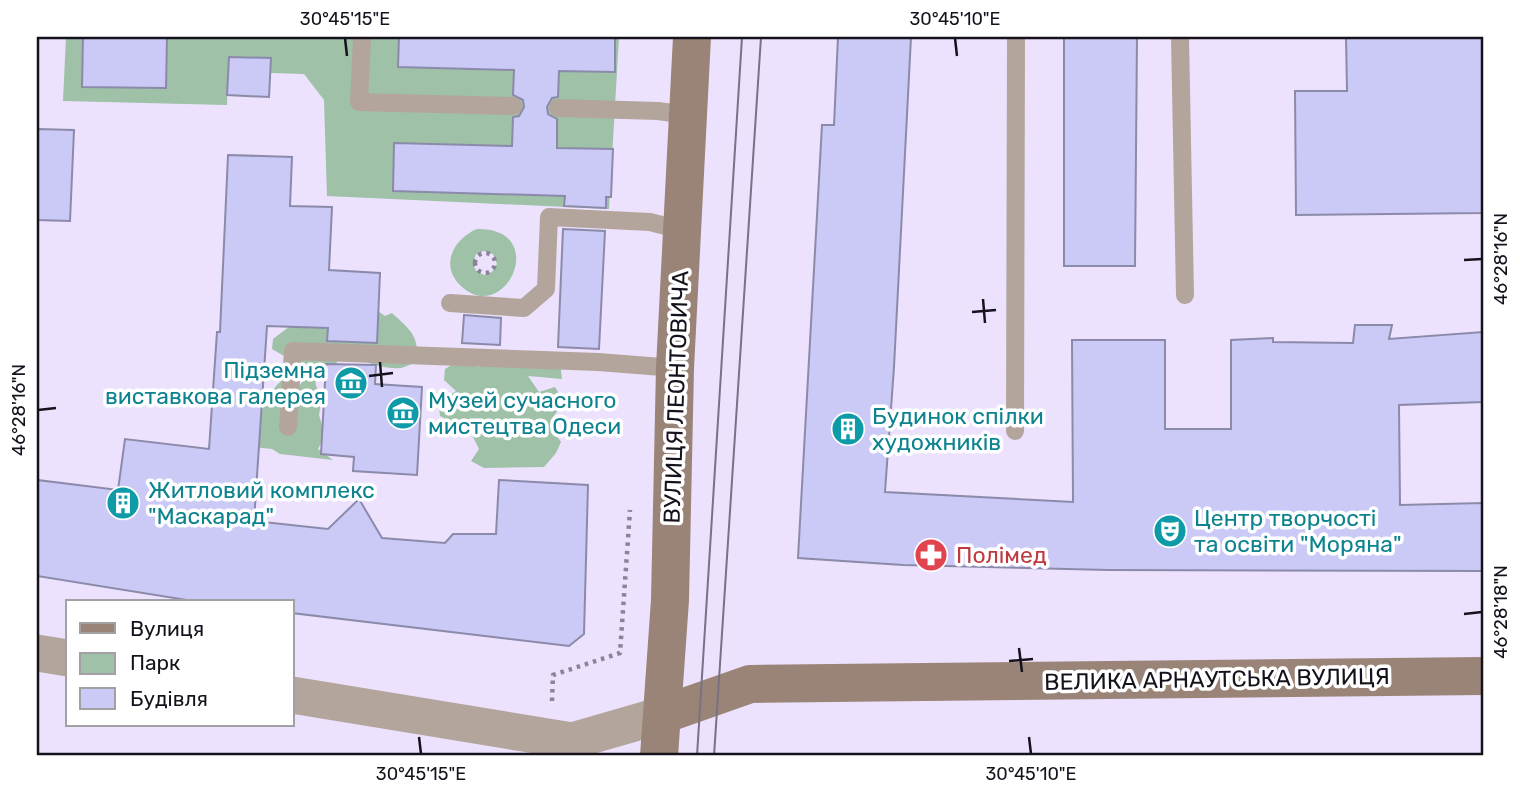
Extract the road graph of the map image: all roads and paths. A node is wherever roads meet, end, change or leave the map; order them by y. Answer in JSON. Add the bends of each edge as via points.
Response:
{"nodes":[{"id":1,"x":362,"y":37,"type":"edge"},
{"id":2,"x":692,"y":37,"type":"edge"},
{"id":3,"x":1016,"y":37,"type":"edge"},
{"id":4,"x":1180,"y":37,"type":"edge"},
{"id":5,"x":513,"y":106,"type":"dead end"},
{"id":6,"x":558,"y":108,"type":"dead end"},
{"id":7,"x":687,"y":115,"type":"junction"},
{"id":8,"x":681,"y":230,"type":"junction"},
{"id":9,"x":485,"y":252,"type":"joint"},
{"id":10,"x":1185,"y":295,"type":"dead end"},
{"id":11,"x":450,"y":303,"type":"dead end"},
{"id":12,"x":675,"y":368,"type":"junction"},
{"id":13,"x":288,"y":427,"type":"dead end"},
{"id":14,"x":1015,"y":431,"type":"dead end"},
{"id":15,"x":631,"y":502,"type":"dead end"},
{"id":16,"x":37,"y":653,"type":"edge"},
{"id":17,"x":66,"y":658,"type":"edge"},
{"id":18,"x":1483,"y":676,"type":"edge"},
{"id":19,"x":294,"y":695,"type":"edge"},
{"id":20,"x":662,"y":715,"type":"junction"},
{"id":21,"x":550,"y":737,"type":"junction"},
{"id":22,"x":659,"y":756,"type":"edge"}],
"edges":[{"from":1,"to":5,"type":"lane","via":[[359,102]]},
{"from":2,"to":7,"type":"main road","name":"ВУЛИЦЯ ЛЕОНТОВИЧА"},
{"from":3,"to":14,"type":"lane"},
{"from":4,"to":10,"type":"lane"},
{"from":6,"to":7,"type":"lane"},
{"from":7,"to":8,"type":"main road","name":"ВУЛИЦЯ ЛЕОНТОВИЧА"},
{"from":8,"to":11,"type":"lane","via":[[650,222],[548,217],[545,289],[531,302],[524,308]]},
{"from":8,"to":12,"type":"main road","name":"ВУЛИЦЯ ЛЕОНТОВИЧА"},
{"from":9,"to":9,"type":"path","via":[[495,264],[485,273],[474,265],[475,258]]},
{"from":12,"to":13,"type":"lane","via":[[293,351]]},
{"from":12,"to":20,"type":"main road","name":"ВУЛИЦЯ ЛЕОНТОВИЧА","via":[[670,600]]},
{"from":15,"to":21,"type":"path","via":[[620,653],[553,675]]},
{"from":16,"to":17,"type":"street"},
{"from":18,"to":20,"type":"main road","name":"ВЕЛИКА АРНАУТСЬКА ВУЛИЦЯ","via":[[750,684]]},
{"from":19,"to":21,"type":"street"},
{"from":20,"to":21,"type":"street","via":[[572,741]]},
{"from":20,"to":22,"type":"main road","name":"ВУЛИЦЯ ЛЕОНТОВИЧА"}]}
